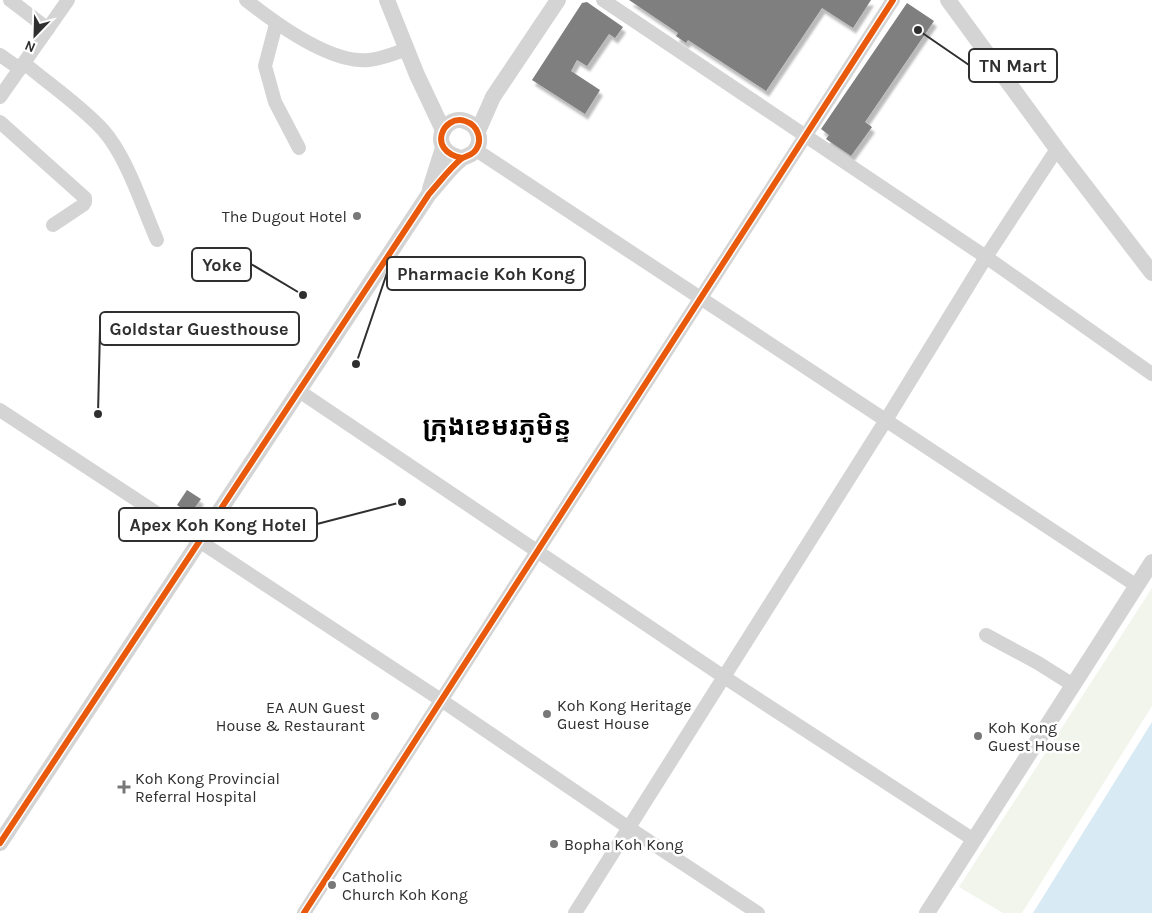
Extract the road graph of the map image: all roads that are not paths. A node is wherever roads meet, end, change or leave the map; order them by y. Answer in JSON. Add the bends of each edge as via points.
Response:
{"nodes":[{"id":1,"x":10,"y":0,"type":"edge"},
{"id":2,"x":68,"y":0,"type":"edge"},
{"id":3,"x":246,"y":0,"type":"edge"},
{"id":4,"x":387,"y":0,"type":"edge"},
{"id":5,"x":558,"y":0,"type":"edge"},
{"id":6,"x":603,"y":0,"type":"edge"},
{"id":7,"x":893,"y":0,"type":"edge"},
{"id":8,"x":948,"y":0,"type":"edge"},
{"id":9,"x":276,"y":24,"type":"junction"},
{"id":10,"x":48,"y":29,"type":"junction"},
{"id":11,"x":406,"y":50,"type":"junction"},
{"id":12,"x":0,"y":55,"type":"edge"},
{"id":13,"x":22,"y":66,"type":"junction"},
{"id":14,"x":0,"y":97,"type":"edge"},
{"id":15,"x":494,"y":97,"type":"junction"},
{"id":16,"x":0,"y":122,"type":"edge"},
{"id":17,"x":454,"y":124,"type":"junction"},
{"id":18,"x":478,"y":131,"type":"junction"},
{"id":19,"x":804,"y":136,"type":"junction"},
{"id":20,"x":299,"y":148,"type":"dead end"},
{"id":21,"x":443,"y":148,"type":"junction"},
{"id":22,"x":1057,"y":149,"type":"junction"},
{"id":23,"x":469,"y":154,"type":"junction"},
{"id":24,"x":429,"y":194,"type":"junction"},
{"id":25,"x":53,"y":225,"type":"dead end"},
{"id":26,"x":156,"y":240,"type":"dead end"},
{"id":27,"x":986,"y":257,"type":"junction"},
{"id":28,"x":1152,"y":273,"type":"edge"},
{"id":29,"x":701,"y":297,"type":"junction"},
{"id":30,"x":1152,"y":374,"type":"edge"},
{"id":31,"x":299,"y":391,"type":"junction"},
{"id":32,"x":0,"y":410,"type":"edge"},
{"id":33,"x":886,"y":420,"type":"junction"},
{"id":34,"x":200,"y":541,"type":"junction"},
{"id":35,"x":537,"y":551,"type":"junction"},
{"id":36,"x":1152,"y":562,"type":"edge"},
{"id":37,"x":1137,"y":586,"type":"junction"},
{"id":38,"x":986,"y":635,"type":"dead end"},
{"id":39,"x":724,"y":676,"type":"junction"},
{"id":40,"x":1073,"y":685,"type":"junction"},
{"id":41,"x":441,"y":700,"type":"junction"},
{"id":42,"x":629,"y":828,"type":"junction"},
{"id":43,"x":974,"y":840,"type":"junction"},
{"id":44,"x":0,"y":843,"type":"edge"},
{"id":45,"x":304,"y":913,"type":"edge"},
{"id":46,"x":575,"y":913,"type":"edge"},
{"id":47,"x":758,"y":913,"type":"edge"},
{"id":48,"x":927,"y":913,"type":"edge"}],
"edges":[{"from":1,"to":10,"type":"street"},
{"from":2,"to":10,"type":"street"},
{"from":3,"to":9,"type":"street"},
{"from":4,"to":11,"type":"street"},
{"from":5,"to":15,"type":"street"},
{"from":6,"to":19,"type":"street"},
{"from":7,"to":19,"type":"street"},
{"from":8,"to":22,"type":"street"},
{"from":9,"to":11,"type":"street","via":[[348,60],[370,60]]},
{"from":9,"to":20,"type":"street","via":[[265,66],[275,102]]},
{"from":10,"to":13,"type":"street"},
{"from":11,"to":17,"type":"street","via":[[432,108]]},
{"from":12,"to":13,"type":"street"},
{"from":13,"to":14,"type":"street"},
{"from":13,"to":26,"type":"street","via":[[104,131],[123,160]]},
{"from":15,"to":17,"type":"street"},
{"from":15,"to":18,"type":"street"},
{"from":16,"to":25,"type":"street","via":[[85,198],[83,205]]},
{"from":17,"to":18,"type":"street","via":[[472,124]]},
{"from":17,"to":21,"type":"street","via":[[441,142]]},
{"from":18,"to":23,"type":"street","via":[[479,144]]},
{"from":19,"to":27,"type":"street"},
{"from":19,"to":29,"type":"street"},
{"from":21,"to":23,"type":"street","via":[[451,156]]},
{"from":21,"to":24,"type":"street"},
{"from":22,"to":27,"type":"street"},
{"from":22,"to":28,"type":"street"},
{"from":23,"to":24,"type":"street"},
{"from":23,"to":29,"type":"street"},
{"from":24,"to":31,"type":"street"},
{"from":27,"to":30,"type":"street"},
{"from":27,"to":33,"type":"street"},
{"from":29,"to":33,"type":"street"},
{"from":29,"to":35,"type":"street"},
{"from":31,"to":34,"type":"street"},
{"from":31,"to":35,"type":"street"},
{"from":32,"to":34,"type":"street"},
{"from":33,"to":37,"type":"street"},
{"from":33,"to":39,"type":"street"},
{"from":34,"to":41,"type":"street"},
{"from":34,"to":44,"type":"street"},
{"from":35,"to":39,"type":"street"},
{"from":35,"to":41,"type":"street"},
{"from":36,"to":37,"type":"street"},
{"from":37,"to":40,"type":"street"},
{"from":38,"to":40,"type":"street"},
{"from":39,"to":42,"type":"street"},
{"from":39,"to":43,"type":"street"},
{"from":40,"to":43,"type":"street"},
{"from":41,"to":42,"type":"street"},
{"from":41,"to":45,"type":"street"},
{"from":42,"to":46,"type":"street"},
{"from":42,"to":47,"type":"street"},
{"from":43,"to":48,"type":"street"}]}
